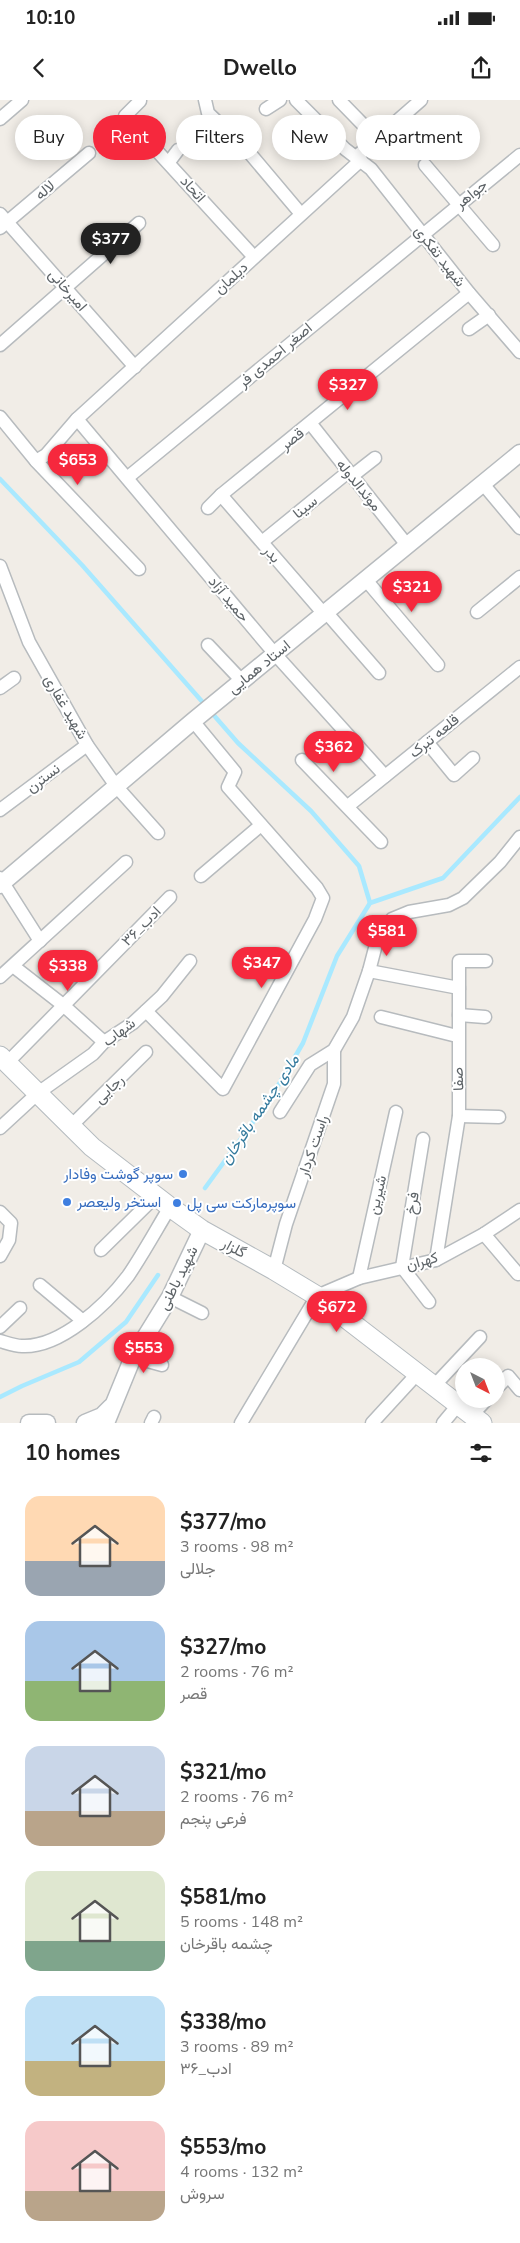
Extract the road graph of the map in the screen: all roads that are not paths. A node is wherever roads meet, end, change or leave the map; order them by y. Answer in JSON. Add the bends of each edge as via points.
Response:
{"nodes":[{"id":1,"x":22,"y":100,"type":"edge"},
{"id":2,"x":205,"y":100,"type":"edge"},
{"id":3,"x":280,"y":100,"type":"edge"},
{"id":4,"x":296,"y":100,"type":"edge"},
{"id":5,"x":339,"y":100,"type":"edge"},
{"id":6,"x":421,"y":100,"type":"edge"},
{"id":7,"x":140,"y":101,"type":"edge"},
{"id":8,"x":266,"y":109,"type":"dead end"},
{"id":9,"x":404,"y":115,"type":"edge"},
{"id":10,"x":356,"y":117,"type":"edge"},
{"id":11,"x":0,"y":119,"type":"edge"},
{"id":12,"x":89,"y":153,"type":"dead end"},
{"id":13,"x":176,"y":153,"type":"edge"},
{"id":14,"x":520,"y":155,"type":"edge"},
{"id":15,"x":356,"y":156,"type":"edge"},
{"id":16,"x":356,"y":160,"type":"edge"},
{"id":17,"x":360,"y":160,"type":"edge"},
{"id":18,"x":169,"y":162,"type":"junction"},
{"id":19,"x":425,"y":165,"type":"dead end"},
{"id":20,"x":458,"y":205,"type":"junction"},
{"id":21,"x":302,"y":214,"type":"junction"},
{"id":22,"x":2,"y":221,"type":"edge"},
{"id":23,"x":139,"y":223,"type":"dead end"},
{"id":24,"x":422,"y":233,"type":"junction"},
{"id":25,"x":493,"y":245,"type":"dead end"},
{"id":26,"x":254,"y":257,"type":"junction"},
{"id":27,"x":65,"y":286,"type":"junction"},
{"id":28,"x":469,"y":293,"type":"junction"},
{"id":29,"x":489,"y":315,"type":"junction"},
{"id":30,"x":470,"y":329,"type":"dead end"},
{"id":31,"x":0,"y":345,"type":"edge"},
{"id":32,"x":520,"y":352,"type":"edge"},
{"id":33,"x":135,"y":367,"type":"junction"},
{"id":34,"x":0,"y":417,"type":"edge"},
{"id":35,"x":77,"y":419,"type":"junction"},
{"id":36,"x":311,"y":424,"type":"junction"},
{"id":37,"x":520,"y":453,"type":"edge"},
{"id":38,"x":375,"y":458,"type":"dead end"},
{"id":39,"x":36,"y":461,"type":"junction"},
{"id":40,"x":350,"y":474,"type":"junction"},
{"id":41,"x":127,"y":478,"type":"junction"},
{"id":42,"x":483,"y":484,"type":"junction"},
{"id":43,"x":221,"y":495,"type":"junction"},
{"id":44,"x":208,"y":508,"type":"dead end"},
{"id":45,"x":520,"y":528,"type":"edge"},
{"id":46,"x":262,"y":542,"type":"junction"},
{"id":47,"x":407,"y":545,"type":"junction"},
{"id":48,"x":0,"y":566,"type":"edge"},
{"id":49,"x":139,"y":570,"type":"dead end"},
{"id":50,"x":520,"y":576,"type":"edge"},
{"id":51,"x":366,"y":580,"type":"junction"},
{"id":52,"x":476,"y":612,"type":"dead end"},
{"id":53,"x":325,"y":613,"type":"junction"},
{"id":54,"x":208,"y":645,"type":"dead end"},
{"id":55,"x":275,"y":654,"type":"junction"},
{"id":56,"x":438,"y":665,"type":"dead end"},
{"id":57,"x":520,"y":667,"type":"edge"},
{"id":58,"x":378,"y":674,"type":"dead end"},
{"id":59,"x":14,"y":678,"type":"dead end"},
{"id":60,"x":237,"y":685,"type":"junction"},
{"id":61,"x":0,"y":688,"type":"edge"},
{"id":62,"x":193,"y":721,"type":"junction"},
{"id":63,"x":427,"y":742,"type":"junction"},
{"id":64,"x":87,"y":745,"type":"junction"},
{"id":65,"x":473,"y":758,"type":"dead end"},
{"id":66,"x":302,"y":760,"type":"dead end"},
{"id":67,"x":385,"y":776,"type":"junction"},
{"id":68,"x":116,"y":786,"type":"junction"},
{"id":69,"x":348,"y":806,"type":"junction"},
{"id":70,"x":0,"y":810,"type":"edge"},
{"id":71,"x":261,"y":825,"type":"junction"},
{"id":72,"x":158,"y":833,"type":"dead end"},
{"id":73,"x":520,"y":837,"type":"edge"},
{"id":74,"x":381,"y":842,"type":"dead end"},
{"id":75,"x":126,"y":862,"type":"dead end"},
{"id":76,"x":201,"y":876,"type":"dead end"},
{"id":77,"x":1,"y":882,"type":"edge"},
{"id":78,"x":170,"y":897,"type":"dead end"},
{"id":79,"x":40,"y":940,"type":"junction"},
{"id":80,"x":190,"y":961,"type":"dead end"},
{"id":81,"x":486,"y":961,"type":"dead end"},
{"id":82,"x":12,"y":966,"type":"junction"},
{"id":83,"x":369,"y":971,"type":"junction"},
{"id":84,"x":0,"y":977,"type":"edge"},
{"id":85,"x":459,"y":988,"type":"junction"},
{"id":86,"x":63,"y":1005,"type":"junction"},
{"id":87,"x":146,"y":1011,"type":"junction"},
{"id":88,"x":459,"y":1015,"type":"junction"},
{"id":89,"x":381,"y":1016,"type":"dead end"},
{"id":90,"x":485,"y":1016,"type":"dead end"},
{"id":91,"x":457,"y":1036,"type":"junction"},
{"id":92,"x":104,"y":1042,"type":"junction"},
{"id":93,"x":334,"y":1050,"type":"junction"},
{"id":94,"x":146,"y":1052,"type":"dead end"},
{"id":95,"x":4,"y":1059,"type":"edge"},
{"id":96,"x":38,"y":1093,"type":"junction"},
{"id":97,"x":280,"y":1112,"type":"dead end"},
{"id":98,"x":396,"y":1112,"type":"dead end"},
{"id":99,"x":459,"y":1116,"type":"junction"},
{"id":100,"x":499,"y":1117,"type":"dead end"},
{"id":101,"x":71,"y":1126,"type":"junction"},
{"id":102,"x":0,"y":1128,"type":"edge"},
{"id":103,"x":423,"y":1139,"type":"dead end"},
{"id":104,"x":156,"y":1196,"type":"junction"},
{"id":105,"x":170,"y":1207,"type":"junction"},
{"id":106,"x":520,"y":1210,"type":"edge"},
{"id":107,"x":0,"y":1212,"type":"edge"},
{"id":108,"x":202,"y":1230,"type":"junction"},
{"id":109,"x":484,"y":1234,"type":"junction"},
{"id":110,"x":101,"y":1250,"type":"dead end"},
{"id":111,"x":0,"y":1256,"type":"edge"},
{"id":112,"x":436,"y":1260,"type":"junction"},
{"id":113,"x":402,"y":1267,"type":"junction"},
{"id":114,"x":274,"y":1270,"type":"junction"},
{"id":115,"x":518,"y":1274,"type":"dead end"},
{"id":116,"x":358,"y":1278,"type":"junction"},
{"id":117,"x":40,"y":1285,"type":"dead end"},
{"id":118,"x":317,"y":1296,"type":"junction"},
{"id":119,"x":170,"y":1297,"type":"junction"},
{"id":120,"x":429,"y":1302,"type":"dead end"},
{"id":121,"x":20,"y":1308,"type":"dead end"},
{"id":122,"x":202,"y":1313,"type":"dead end"},
{"id":123,"x":83,"y":1320,"type":"junction"},
{"id":124,"x":0,"y":1327,"type":"edge"},
{"id":125,"x":480,"y":1337,"type":"dead end"},
{"id":126,"x":0,"y":1342,"type":"edge"},
{"id":127,"x":133,"y":1357,"type":"junction"},
{"id":128,"x":162,"y":1365,"type":"dead end"},
{"id":129,"x":417,"y":1374,"type":"junction"},
{"id":130,"x":505,"y":1379,"type":"edge"},
{"id":131,"x":434,"y":1386,"type":"junction"},
{"id":132,"x":520,"y":1390,"type":"edge"},
{"id":133,"x":470,"y":1414,"type":"edge"},
{"id":134,"x":111,"y":1418,"type":"edge"},
{"id":135,"x":29,"y":1423,"type":"edge"},
{"id":136,"x":47,"y":1423,"type":"edge"},
{"id":137,"x":84,"y":1423,"type":"edge"},
{"id":138,"x":241,"y":1423,"type":"edge"},
{"id":139,"x":372,"y":1423,"type":"edge"},
{"id":140,"x":443,"y":1423,"type":"edge"}],
"edges":[{"from":1,"to":11,"type":"street"},
{"from":2,"to":21,"type":"street","via":[[208,113],[247,150]]},
{"from":3,"to":8,"type":"street"},
{"from":4,"to":15,"type":"street","name":"شهید تفکری"},
{"from":5,"to":10,"type":"street"},
{"from":6,"to":9,"type":"street","name":"دیلمان"},
{"from":7,"to":18,"type":"street","name":"اتحاد","via":[[125,116]]},
{"from":12,"to":22,"type":"street","name":"لاله"},
{"from":13,"to":18,"type":"street"},
{"from":14,"to":20,"type":"street","name":"جواهر"},
{"from":16,"to":21,"type":"street","name":"دیلمان"},
{"from":17,"to":24,"type":"street","name":"شهید تفکری"},
{"from":18,"to":26,"type":"street","name":"اتحاد"},
{"from":19,"to":20,"type":"street"},
{"from":20,"to":24,"type":"street","name":"جواهر"},
{"from":20,"to":25,"type":"street"},
{"from":21,"to":26,"type":"street","name":"دیلمان"},
{"from":22,"to":27,"type":"street","name":"امیرخانی"},
{"from":23,"to":27,"type":"street"},
{"from":24,"to":28,"type":"street","name":"شهید تفکری"},
{"from":24,"to":41,"type":"street","name":"اصغر احمدی فر"},
{"from":26,"to":33,"type":"street","name":"دیلمان"},
{"from":27,"to":31,"type":"street"},
{"from":27,"to":33,"type":"street","name":"امیرخانی"},
{"from":28,"to":29,"type":"street","name":"شهید تفکری"},
{"from":28,"to":36,"type":"street","name":"قصر"},
{"from":29,"to":30,"type":"street"},
{"from":29,"to":32,"type":"street","name":"شهید تفکری"},
{"from":33,"to":35,"type":"street","name":"دیلمان"},
{"from":34,"to":39,"type":"street"},
{"from":35,"to":39,"type":"street","name":"دیلمان","via":[[46,455]]},
{"from":35,"to":41,"type":"street","name":"حمید آزاد"},
{"from":36,"to":40,"type":"street","name":"موئدالدوله"},
{"from":36,"to":43,"type":"street","name":"قصر"},
{"from":37,"to":42,"type":"street","name":"استاد همایی"},
{"from":38,"to":40,"type":"street","name":"سینا"},
{"from":39,"to":49,"type":"street"},
{"from":40,"to":46,"type":"street","name":"سینا"},
{"from":40,"to":47,"type":"street","name":"موئدالدوله"},
{"from":41,"to":55,"type":"street","name":"حمید آزاد"},
{"from":42,"to":45,"type":"street"},
{"from":42,"to":47,"type":"street","name":"استاد همایی"},
{"from":43,"to":44,"type":"street","name":"قصر"},
{"from":43,"to":46,"type":"street","name":"بدر"},
{"from":46,"to":53,"type":"street","name":"بدر"},
{"from":47,"to":51,"type":"street","name":"استاد همایی"},
{"from":48,"to":64,"type":"street","name":"شهید غفاری","via":[[29,642]]},
{"from":50,"to":52,"type":"street"},
{"from":51,"to":53,"type":"street","name":"استاد همایی"},
{"from":51,"to":56,"type":"street"},
{"from":53,"to":55,"type":"street","name":"استاد همایی"},
{"from":53,"to":58,"type":"street","name":"بدر"},
{"from":54,"to":60,"type":"street"},
{"from":55,"to":60,"type":"street","name":"استاد همایی"},
{"from":55,"to":67,"type":"street","name":"حمید آزاد"},
{"from":57,"to":63,"type":"street","name":"قلعه تبرک"},
{"from":59,"to":61,"type":"street"},
{"from":60,"to":62,"type":"street","name":"استاد همایی"},
{"from":62,"to":68,"type":"street","name":"استاد همایی"},
{"from":62,"to":71,"type":"street","via":[[236,772],[228,787]]},
{"from":63,"to":65,"type":"street","via":[[454,775]]},
{"from":63,"to":67,"type":"street","name":"قلعه تبرک"},
{"from":64,"to":68,"type":"street","name":"شهید غفاری"},
{"from":64,"to":70,"type":"street","name":"نسترن"},
{"from":66,"to":69,"type":"street"},
{"from":67,"to":69,"type":"street","name":"قلعه تبرک"},
{"from":68,"to":72,"type":"street","name":"شهید غفاری"},
{"from":68,"to":77,"type":"street","name":"استاد همایی"},
{"from":69,"to":74,"type":"street"},
{"from":71,"to":76,"type":"street"},
{"from":71,"to":87,"type":"street","via":[[323,898],[223,1089]]},
{"from":73,"to":83,"type":"street","via":[[463,898],[449,905],[409,912],[392,919],[379,933]]},
{"from":75,"to":79,"type":"street"},
{"from":77,"to":79,"type":"street"},
{"from":78,"to":86,"type":"street","name":"۳۶_ادب"},
{"from":79,"to":82,"type":"street"},
{"from":80,"to":87,"type":"street","name":"شهاب"},
{"from":81,"to":85,"type":"street","name":"صفا","via":[[459,961]]},
{"from":82,"to":84,"type":"street"},
{"from":82,"to":86,"type":"street"},
{"from":83,"to":85,"type":"street"},
{"from":83,"to":93,"type":"street","via":[[353,1016]]},
{"from":85,"to":88,"type":"street","name":"صفا"},
{"from":86,"to":92,"type":"street"},
{"from":86,"to":95,"type":"street","name":"۳۶_ادب"},
{"from":87,"to":92,"type":"street","name":"شهاب"},
{"from":88,"to":90,"type":"street"},
{"from":88,"to":91,"type":"street","name":"صفا"},
{"from":89,"to":91,"type":"street"},
{"from":91,"to":99,"type":"street","name":"صفا"},
{"from":92,"to":96,"type":"street","name":"شهاب","via":[[93,1054]]},
{"from":93,"to":97,"type":"street","via":[[310,1065]]},
{"from":93,"to":114,"type":"street","name":"راست کردار","via":[[334,1084],[286,1224]]},
{"from":94,"to":101,"type":"street","name":"رجایی"},
{"from":95,"to":96,"type":"main road","name":"گلزار"},
{"from":96,"to":101,"type":"main road","name":"گلزار"},
{"from":96,"to":102,"type":"street","name":"شهاب"},
{"from":98,"to":116,"type":"street","name":"شیرین"},
{"from":99,"to":100,"type":"street"},
{"from":99,"to":112,"type":"street","name":"صفا"},
{"from":101,"to":104,"type":"main road","name":"گلزار","via":[[92,1147]]},
{"from":103,"to":113,"type":"street","name":"فرخ"},
{"from":104,"to":105,"type":"main road","name":"گلزار"},
{"from":104,"to":110,"type":"street"},
{"from":105,"to":108,"type":"main road","name":"گلزار"},
{"from":105,"to":123,"type":"street","via":[[127,1277]]},
{"from":106,"to":109,"type":"street","name":"کهران"},
{"from":107,"to":111,"type":"street","via":[[12,1223],[9,1240]]},
{"from":108,"to":114,"type":"main road","name":"گلزار"},
{"from":108,"to":119,"type":"street","name":"شهید باطنی"},
{"from":109,"to":112,"type":"street","name":"کهران"},
{"from":109,"to":115,"type":"street"},
{"from":112,"to":113,"type":"street","name":"کهران"},
{"from":113,"to":116,"type":"street","name":"کهران"},
{"from":113,"to":120,"type":"street"},
{"from":114,"to":118,"type":"main road","name":"گلزار"},
{"from":116,"to":118,"type":"street","name":"کهران"},
{"from":117,"to":123,"type":"street"},
{"from":118,"to":129,"type":"main road","name":"گلزار"},
{"from":118,"to":138,"type":"street"},
{"from":119,"to":122,"type":"street"},
{"from":119,"to":127,"type":"street","name":"شهید باطنی"},
{"from":121,"to":124,"type":"street"},
{"from":123,"to":126,"type":"street","via":[[67,1334],[46,1343],[22,1346]]},
{"from":125,"to":131,"type":"street"},
{"from":127,"to":128,"type":"street"},
{"from":127,"to":134,"type":"street","name":"شهید باطنی"},
{"from":129,"to":131,"type":"main road","name":"گلزار"},
{"from":129,"to":139,"type":"street"},
{"from":130,"to":132,"type":"street","via":[[508,1376]]},
{"from":131,"to":133,"type":"main road","name":"گلزار"},
{"from":133,"to":140,"type":"street"},
{"from":134,"to":137,"type":"street","via":[[102,1416]]},
{"from":135,"to":136,"type":"street"}]}
